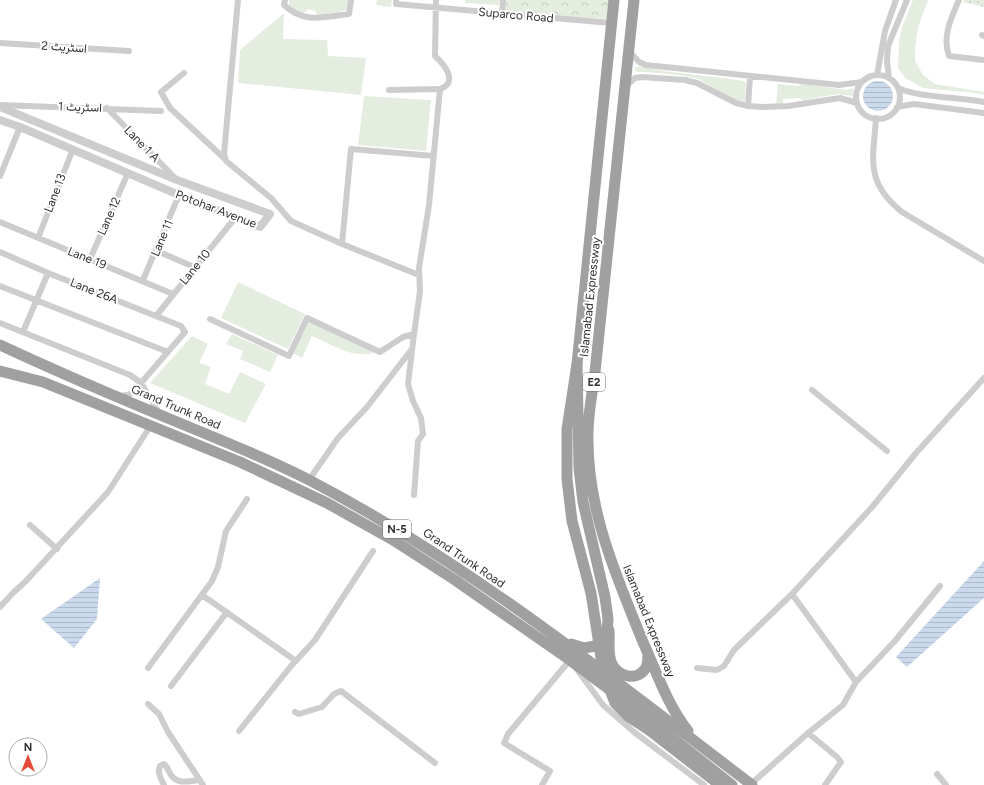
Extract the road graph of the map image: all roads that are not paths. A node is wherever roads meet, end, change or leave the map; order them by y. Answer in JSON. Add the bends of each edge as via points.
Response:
{"nodes":[{"id":1,"x":238,"y":0,"type":"edge"},
{"id":2,"x":285,"y":0,"type":"edge"},
{"id":3,"x":351,"y":0,"type":"edge"},
{"id":4,"x":396,"y":0,"type":"edge"},
{"id":5,"x":415,"y":0,"type":"edge"},
{"id":6,"x":436,"y":0,"type":"edge"},
{"id":7,"x":503,"y":0,"type":"edge"},
{"id":8,"x":614,"y":0,"type":"edge"},
{"id":9,"x":634,"y":0,"type":"edge"},
{"id":10,"x":896,"y":0,"type":"edge"},
{"id":11,"x":907,"y":0,"type":"edge"},
{"id":12,"x":959,"y":0,"type":"edge"},
{"id":13,"x":420,"y":6,"type":"junction"},
{"id":14,"x":436,"y":8,"type":"junction"},
{"id":15,"x":502,"y":15,"type":"junction"},
{"id":16,"x":611,"y":23,"type":"junction"},
{"id":17,"x":0,"y":43,"type":"edge"},
{"id":18,"x":129,"y":51,"type":"dead end"},
{"id":19,"x":629,"y":51,"type":"junction"},
{"id":20,"x":984,"y":60,"type":"edge"},
{"id":21,"x":184,"y":73,"type":"dead end"},
{"id":22,"x":877,"y":75,"type":"junction"},
{"id":23,"x":750,"y":76,"type":"junction"},
{"id":24,"x":888,"y":78,"type":"junction"},
{"id":25,"x":862,"y":82,"type":"junction"},
{"id":26,"x":625,"y":87,"type":"junction"},
{"id":27,"x":898,"y":88,"type":"junction"},
{"id":28,"x":440,"y":89,"type":"junction"},
{"id":29,"x":389,"y":90,"type":"dead end"},
{"id":30,"x":984,"y":102,"type":"edge"},
{"id":31,"x":857,"y":103,"type":"junction"},
{"id":32,"x":0,"y":106,"type":"edge"},
{"id":33,"x":748,"y":106,"type":"junction"},
{"id":34,"x":897,"y":107,"type":"junction"},
{"id":35,"x":107,"y":108,"type":"junction"},
{"id":36,"x":161,"y":110,"type":"dead end"},
{"id":37,"x":984,"y":113,"type":"edge"},
{"id":38,"x":876,"y":118,"type":"junction"},
{"id":39,"x":0,"y":120,"type":"edge"},
{"id":40,"x":20,"y":127,"type":"junction"},
{"id":41,"x":73,"y":149,"type":"junction"},
{"id":42,"x":434,"y":156,"type":"junction"},
{"id":43,"x":226,"y":161,"type":"junction"},
{"id":44,"x":128,"y":173,"type":"junction"},
{"id":45,"x":0,"y":176,"type":"edge"},
{"id":46,"x":177,"y":180,"type":"junction"},
{"id":47,"x":180,"y":195,"type":"junction"},
{"id":48,"x":234,"y":218,"type":"junction"},
{"id":49,"x":0,"y":222,"type":"edge"},
{"id":50,"x":38,"y":238,"type":"junction"},
{"id":51,"x":342,"y":244,"type":"junction"},
{"id":52,"x":157,"y":251,"type":"junction"},
{"id":53,"x":0,"y":252,"type":"edge"},
{"id":54,"x":90,"y":259,"type":"junction"},
{"id":55,"x":984,"y":260,"type":"edge"},
{"id":56,"x":194,"y":268,"type":"junction"},
{"id":57,"x":48,"y":273,"type":"junction"},
{"id":58,"x":419,"y":275,"type":"junction"},
{"id":59,"x":143,"y":280,"type":"junction"},
{"id":60,"x":0,"y":286,"type":"edge"},
{"id":61,"x":173,"y":294,"type":"junction"},
{"id":62,"x":37,"y":300,"type":"junction"},
{"id":63,"x":156,"y":316,"type":"junction"},
{"id":64,"x":210,"y":319,"type":"dead end"},
{"id":65,"x":0,"y":323,"type":"edge"},
{"id":66,"x":22,"y":332,"type":"junction"},
{"id":67,"x":414,"y":334,"type":"junction"},
{"id":68,"x":0,"y":345,"type":"edge"},
{"id":69,"x":412,"y":349,"type":"junction"},
{"id":70,"x":0,"y":350,"type":"edge"},
{"id":71,"x":168,"y":352,"type":"junction"},
{"id":72,"x":0,"y":362,"type":"edge"},
{"id":73,"x":577,"y":364,"type":"junction"},
{"id":74,"x":45,"y":366,"type":"junction"},
{"id":75,"x":0,"y":371,"type":"edge"},
{"id":76,"x":984,"y":378,"type":"edge"},
{"id":77,"x":43,"y":382,"type":"junction"},
{"id":78,"x":140,"y":383,"type":"junction"},
{"id":79,"x":812,"y":390,"type":"dead end"},
{"id":80,"x":116,"y":397,"type":"junction"},
{"id":81,"x":160,"y":415,"type":"junction"},
{"id":82,"x":152,"y":425,"type":"junction"},
{"id":83,"x":887,"y":451,"type":"dead end"},
{"id":84,"x":309,"y":480,"type":"junction"},
{"id":85,"x":414,"y":495,"type":"dead end"},
{"id":86,"x":247,"y":499,"type":"dead end"},
{"id":87,"x":30,"y":525,"type":"dead end"},
{"id":88,"x":57,"y":549,"type":"junction"},
{"id":89,"x":373,"y":551,"type":"dead end"},
{"id":90,"x":940,"y":586,"type":"dead end"},
{"id":91,"x":792,"y":594,"type":"junction"},
{"id":92,"x":202,"y":595,"type":"junction"},
{"id":93,"x":0,"y":606,"type":"edge"},
{"id":94,"x":227,"y":612,"type":"junction"},
{"id":95,"x":608,"y":618,"type":"junction"},
{"id":96,"x":559,"y":638,"type":"junction"},
{"id":97,"x":648,"y":653,"type":"junction"},
{"id":98,"x":570,"y":660,"type":"junction"},
{"id":99,"x":296,"y":661,"type":"junction"},
{"id":100,"x":148,"y":668,"type":"dead end"},
{"id":101,"x":697,"y":668,"type":"dead end"},
{"id":102,"x":856,"y":682,"type":"junction"},
{"id":103,"x":170,"y":686,"type":"dead end"},
{"id":104,"x":148,"y":704,"type":"dead end"},
{"id":105,"x":295,"y":712,"type":"dead end"},
{"id":106,"x":238,"y":731,"type":"dead end"},
{"id":107,"x":808,"y":733,"type":"junction"},
{"id":108,"x":697,"y":742,"type":"junction"},
{"id":109,"x":435,"y":763,"type":"dead end"},
{"id":110,"x":937,"y":774,"type":"dead end"},
{"id":111,"x":201,"y":782,"type":"edge"},
{"id":112,"x":751,"y":784,"type":"edge"},
{"id":113,"x":164,"y":785,"type":"edge"},
{"id":114,"x":542,"y":785,"type":"edge"},
{"id":115,"x":704,"y":785,"type":"edge"},
{"id":116,"x":720,"y":785,"type":"edge"},
{"id":117,"x":732,"y":785,"type":"edge"},
{"id":118,"x":825,"y":785,"type":"edge"},
{"id":119,"x":946,"y":785,"type":"edge"}],
"edges":[{"from":1,"to":43,"type":"street","via":[[224,154]]},
{"from":2,"to":3,"type":"street","via":[[284,6],[292,13],[312,19],[349,14]]},
{"from":4,"to":13,"type":"street","name":"Suparco Road","via":[[396,4]]},
{"from":5,"to":13,"type":"street"},
{"from":6,"to":14,"type":"street"},
{"from":7,"to":15,"type":"street"},
{"from":8,"to":16,"type":"highway","name":"Islamabad Expressway","number":"E2"},
{"from":9,"to":19,"type":"highway","name":"Islamabad Expressway","number":"E2"},
{"from":10,"to":22,"type":"street","via":[[885,30]]},
{"from":11,"to":24,"type":"street","via":[[888,46]]},
{"from":12,"to":20,"type":"street","via":[[950,20],[946,48],[949,56]]},
{"from":13,"to":14,"type":"street","name":"Suparco Road"},
{"from":14,"to":15,"type":"street","name":"Suparco Road"},
{"from":14,"to":28,"type":"street","via":[[435,56],[448,74],[446,87]]},
{"from":15,"to":16,"type":"street","name":"Suparco Road"},
{"from":16,"to":73,"type":"highway","name":"Islamabad Expressway","number":"E2"},
{"from":17,"to":18,"type":"street","name":"اسٹریٹ 2"},
{"from":19,"to":23,"type":"street","via":[[639,62],[646,65]]},
{"from":19,"to":26,"type":"highway","name":"Islamabad Expressway","number":"E2"},
{"from":21,"to":43,"type":"street","via":[[161,92],[170,108]]},
{"from":22,"to":24,"type":"street"},
{"from":22,"to":25,"type":"street"},
{"from":23,"to":25,"type":"street","via":[[839,85]]},
{"from":23,"to":33,"type":"street"},
{"from":24,"to":27,"type":"street"},
{"from":25,"to":31,"type":"street","via":[[856,96]]},
{"from":26,"to":33,"type":"street","via":[[635,78],[642,76],[685,80]]},
{"from":26,"to":97,"type":"highway","name":"Islamabad Expressway","number":"E2","via":[[588,441],[596,512],[611,560]]},
{"from":27,"to":30,"type":"street","via":[[912,93]]},
{"from":27,"to":34,"type":"street","via":[[900,94]]},
{"from":28,"to":29,"type":"street"},
{"from":28,"to":42,"type":"street"},
{"from":31,"to":33,"type":"street","via":[[840,98],[773,107]]},
{"from":31,"to":38,"type":"street","via":[[866,115]]},
{"from":32,"to":35,"type":"street","name":"اسٹریٹ 1"},
{"from":32,"to":46,"type":"street","name":"Potohar Avenue"},
{"from":34,"to":37,"type":"street","via":[[914,104]]},
{"from":34,"to":38,"type":"street","via":[[891,114]]},
{"from":35,"to":36,"type":"street","name":"اسٹریٹ 1"},
{"from":35,"to":46,"type":"street","name":"Lane 1 A"},
{"from":38,"to":55,"type":"street","via":[[873,166],[877,183],[884,195],[902,212]]},
{"from":39,"to":40,"type":"street","name":"Potohar Avenue"},
{"from":40,"to":41,"type":"street","name":"Potohar Avenue"},
{"from":40,"to":45,"type":"street"},
{"from":41,"to":44,"type":"street","name":"Potohar Avenue"},
{"from":41,"to":50,"type":"street","name":"Lane 13"},
{"from":42,"to":51,"type":"street","via":[[351,149]]},
{"from":42,"to":58,"type":"street"},
{"from":43,"to":51,"type":"street","via":[[271,198],[291,221]]},
{"from":44,"to":47,"type":"street","name":"Potohar Avenue"},
{"from":44,"to":54,"type":"street","name":"Lane 12"},
{"from":46,"to":48,"type":"street","name":"Potohar Avenue","via":[[270,214],[260,227]]},
{"from":47,"to":48,"type":"street","name":"Potohar Avenue"},
{"from":47,"to":52,"type":"street","name":"Lane 11"},
{"from":48,"to":56,"type":"street","name":"Lane 10"},
{"from":49,"to":50,"type":"street","name":"Lane 19"},
{"from":50,"to":54,"type":"street","name":"Lane 19"},
{"from":51,"to":58,"type":"street"},
{"from":52,"to":56,"type":"street"},
{"from":52,"to":59,"type":"street","name":"Lane 11"},
{"from":53,"to":57,"type":"street","name":"Lane 26A"},
{"from":54,"to":59,"type":"street","name":"Lane 19"},
{"from":56,"to":61,"type":"street","name":"Lane 10"},
{"from":57,"to":62,"type":"street"},
{"from":57,"to":63,"type":"street","name":"Lane 26A"},
{"from":58,"to":67,"type":"street","via":[[420,291]]},
{"from":59,"to":61,"type":"street","name":"Lane 19"},
{"from":60,"to":62,"type":"street"},
{"from":61,"to":63,"type":"street","name":"Lane 10"},
{"from":62,"to":66,"type":"street"},
{"from":62,"to":71,"type":"street"},
{"from":63,"to":71,"type":"street","name":"Lane 26A","via":[[181,326],[185,332]]},
{"from":64,"to":67,"type":"street","via":[[289,356],[307,318],[380,352]]},
{"from":65,"to":66,"type":"street"},
{"from":66,"to":78,"type":"street","via":[[130,375]]},
{"from":67,"to":69,"type":"street"},
{"from":68,"to":74,"type":"highway","name":"Grand Trunk Road","number":"N-5"},
{"from":69,"to":84,"type":"street","via":[[338,438]]},
{"from":69,"to":85,"type":"street","via":[[408,384],[421,418],[423,434],[418,441]]},
{"from":70,"to":74,"type":"highway"},
{"from":71,"to":78,"type":"street"},
{"from":72,"to":77,"type":"highway"},
{"from":73,"to":95,"type":"highway","via":[[579,468],[583,502]]},
{"from":73,"to":116,"type":"highway","bridge":true,"via":[[567,429],[567,478],[572,521],[590,593],[607,682],[615,703],[629,717]]},
{"from":74,"to":80,"type":"highway","name":"Grand Trunk Road","number":"N-5"},
{"from":75,"to":77,"type":"highway","name":"Grand Trunk Road","number":"N-5"},
{"from":76,"to":91,"type":"street","via":[[916,453],[873,506]]},
{"from":77,"to":82,"type":"highway","name":"Grand Trunk Road","number":"N-5"},
{"from":78,"to":80,"type":"street","via":[[130,395]]},
{"from":78,"to":81,"type":"street"},
{"from":79,"to":83,"type":"street"},
{"from":80,"to":81,"type":"highway","name":"Grand Trunk Road","number":"N-5"},
{"from":81,"to":84,"type":"highway","name":"Grand Trunk Road","number":"N-5"},
{"from":82,"to":88,"type":"street","via":[[108,492]]},
{"from":82,"to":98,"type":"highway","name":"Grand Trunk Road","number":"N-5","via":[[283,481],[360,521],[455,580]]},
{"from":84,"to":96,"type":"highway","name":"Grand Trunk Road","number":"N-5","via":[[398,530]]},
{"from":86,"to":92,"type":"street","via":[[226,531],[218,567]]},
{"from":87,"to":88,"type":"street"},
{"from":88,"to":93,"type":"street"},
{"from":89,"to":99,"type":"street","via":[[315,640]]},
{"from":90,"to":102,"type":"street","via":[[894,642]]},
{"from":91,"to":101,"type":"street","via":[[734,650],[721,669]]},
{"from":91,"to":102,"type":"street"},
{"from":92,"to":94,"type":"street"},
{"from":92,"to":100,"type":"street"},
{"from":94,"to":99,"type":"street"},
{"from":94,"to":103,"type":"street"},
{"from":95,"to":96,"type":"highway","via":[[603,640],[595,646],[584,648]]},
{"from":95,"to":97,"type":"highway","via":[[610,659],[615,669],[621,674],[635,676],[645,668]]},
{"from":96,"to":108,"type":"highway","name":"Grand Trunk Road","number":"N-5"},
{"from":97,"to":108,"type":"highway","name":"Islamabad Expressway","number":"E2","via":[[673,709]]},
{"from":98,"to":114,"type":"street","via":[[508,734],[504,743],[550,771]]},
{"from":98,"to":115,"type":"street","via":[[603,704],[634,732]]},
{"from":98,"to":117,"type":"highway","name":"Grand Trunk Road","number":"N-5"},
{"from":99,"to":106,"type":"street"},
{"from":102,"to":107,"type":"street","via":[[843,705]]},
{"from":104,"to":111,"type":"street","via":[[159,714]]},
{"from":105,"to":109,"type":"street","via":[[299,714],[322,707],[334,694],[341,691]]},
{"from":107,"to":112,"type":"street"},
{"from":107,"to":118,"type":"street","via":[[841,762]]},
{"from":108,"to":112,"type":"highway","name":"Grand Trunk Road","number":"N-5"},
{"from":110,"to":119,"type":"street"},
{"from":111,"to":113,"type":"street","via":[[175,780],[164,764],[159,769]]}]}
